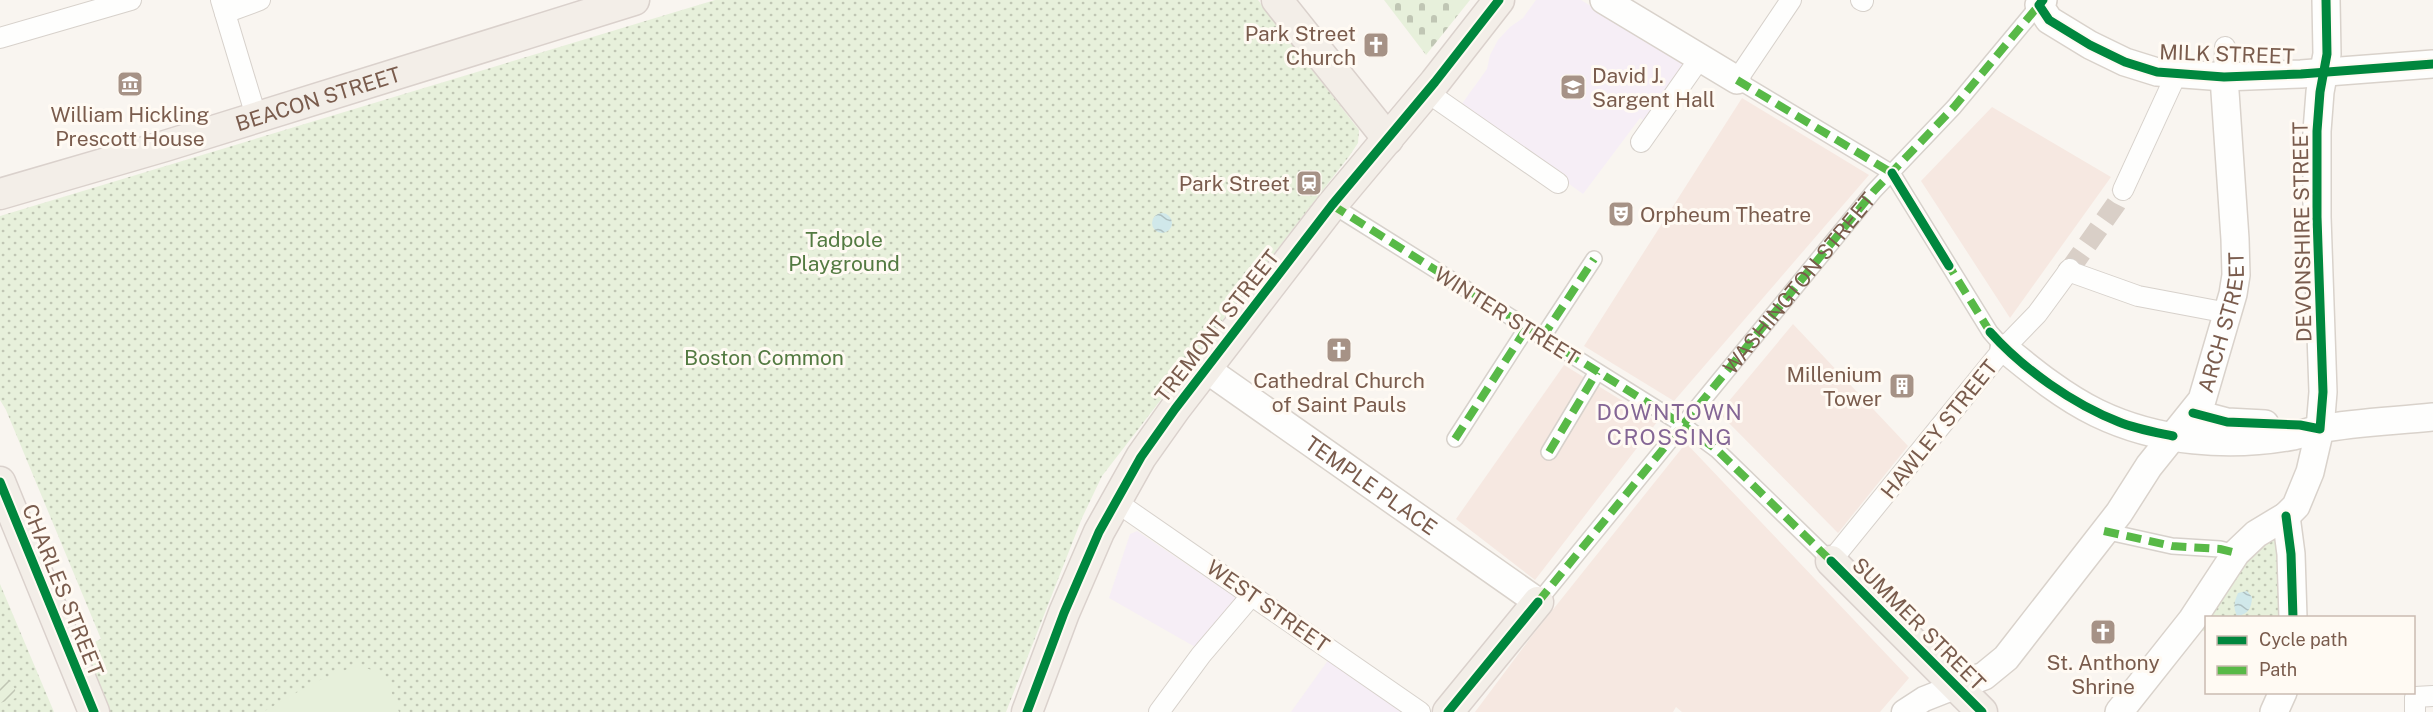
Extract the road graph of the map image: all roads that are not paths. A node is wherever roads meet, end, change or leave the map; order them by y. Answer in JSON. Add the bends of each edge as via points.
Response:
{"nodes":[{"id":1,"x":131,"y":0,"type":"edge"},
{"id":2,"x":260,"y":0,"type":"edge"},
{"id":3,"x":1277,"y":0,"type":"edge"},
{"id":4,"x":1499,"y":0,"type":"edge"},
{"id":5,"x":1605,"y":0,"type":"edge"},
{"id":6,"x":1791,"y":0,"type":"edge"},
{"id":7,"x":2325,"y":0,"type":"edge"},
{"id":8,"x":626,"y":1,"type":"edge"},
{"id":9,"x":2041,"y":3,"type":"edge"},
{"id":10,"x":223,"y":7,"type":"edge"},
{"id":11,"x":0,"y":38,"type":"edge"},
{"id":12,"x":2225,"y":47,"type":"dead end"},
{"id":13,"x":1700,"y":58,"type":"junction"},
{"id":14,"x":2433,"y":64,"type":"edge"},
{"id":15,"x":2324,"y":74,"type":"junction"},
{"id":16,"x":2176,"y":75,"type":"junction"},
{"id":17,"x":2224,"y":76,"type":"junction"},
{"id":18,"x":1737,"y":80,"type":"junction"},
{"id":19,"x":1427,"y":92,"type":"junction"},
{"id":20,"x":256,"y":116,"type":"junction"},
{"id":21,"x":1388,"y":139,"type":"junction"},
{"id":22,"x":1641,"y":142,"type":"dead end"},
{"id":23,"x":1892,"y":173,"type":"junction"},
{"id":24,"x":1558,"y":183,"type":"dead end"},
{"id":25,"x":2124,"y":190,"type":"tunnel mouth"},
{"id":26,"x":0,"y":194,"type":"edge"},
{"id":27,"x":1332,"y":205,"type":"junction"},
{"id":28,"x":1594,"y":259,"type":"dead end"},
{"id":29,"x":2228,"y":313,"type":"junction"},
{"id":30,"x":1526,"y":328,"type":"junction"},
{"id":31,"x":1542,"y":338,"type":"junction"},
{"id":32,"x":1997,"y":340,"type":"junction"},
{"id":33,"x":1206,"y":369,"type":"junction"},
{"id":34,"x":1597,"y":372,"type":"junction"},
{"id":35,"x":2193,"y":413,"type":"junction"},
{"id":36,"x":2433,"y":417,"type":"edge"},
{"id":37,"x":1683,"y":425,"type":"junction"},
{"id":38,"x":2320,"y":429,"type":"junction"},
{"id":39,"x":2172,"y":436,"type":"junction"},
{"id":40,"x":1455,"y":438,"type":"dead end"},
{"id":41,"x":1549,"y":452,"type":"dead end"},
{"id":42,"x":0,"y":482,"type":"edge"},
{"id":43,"x":1115,"y":501,"type":"junction"},
{"id":44,"x":2286,"y":516,"type":"junction"},
{"id":45,"x":2104,"y":531,"type":"junction"},
{"id":46,"x":2236,"y":553,"type":"junction"},
{"id":47,"x":1831,"y":561,"type":"junction"},
{"id":48,"x":1252,"y":595,"type":"junction"},
{"id":49,"x":1538,"y":602,"type":"junction"},
{"id":50,"x":2293,"y":616,"type":"edge"},
{"id":51,"x":1957,"y":686,"type":"junction"},
{"id":52,"x":2283,"y":694,"type":"edge"},
{"id":53,"x":2433,"y":696,"type":"edge"},
{"id":54,"x":94,"y":712,"type":"edge"},
{"id":55,"x":1027,"y":712,"type":"edge"},
{"id":56,"x":1159,"y":712,"type":"edge"},
{"id":57,"x":1420,"y":712,"type":"edge"},
{"id":58,"x":1448,"y":712,"type":"edge"},
{"id":59,"x":1904,"y":712,"type":"edge"},
{"id":60,"x":1982,"y":712,"type":"edge"},
{"id":61,"x":2119,"y":712,"type":"edge"},
{"id":62,"x":2274,"y":712,"type":"edge"},
{"id":63,"x":2415,"y":712,"type":"edge"}],
"edges":[{"from":1,"to":11,"type":"street"},
{"from":2,"to":10,"type":"street"},
{"from":3,"to":21,"type":"main road"},
{"from":4,"to":19,"type":"main road","name":"TREMONT STREET"},
{"from":5,"to":13,"type":"main road"},
{"from":6,"to":18,"type":"street"},
{"from":7,"to":15,"type":"main road","name":"DEVONSHIRE STREET"},
{"from":8,"to":20,"type":"main road","name":"BEACON STREET"},
{"from":9,"to":16,"type":"main road","name":"MILK STREET","via":[[2049,20],[2109,55],[2142,68]]},
{"from":9,"to":23,"type":"street","name":"WASHINGTON STREET","via":[[1954,107]]},
{"from":10,"to":20,"type":"street"},
{"from":12,"to":17,"type":"street"},
{"from":13,"to":18,"type":"main road"},
{"from":13,"to":22,"type":"street"},
{"from":14,"to":15,"type":"main road","name":"MILK STREET"},
{"from":15,"to":17,"type":"main road","name":"MILK STREET"},
{"from":15,"to":38,"type":"main road","name":"DEVONSHIRE STREET","via":[[2317,131],[2323,392]]},
{"from":16,"to":17,"type":"main road","name":"MILK STREET"},
{"from":16,"to":25,"type":"street"},
{"from":17,"to":29,"type":"main road","name":"ARCH STREET","via":[[2236,257]]},
{"from":18,"to":23,"type":"street"},
{"from":19,"to":21,"type":"main road","name":"TREMONT STREET"},
{"from":19,"to":24,"type":"street"},
{"from":20,"to":26,"type":"main road","name":"BEACON STREET"},
{"from":21,"to":27,"type":"main road","name":"TREMONT STREET"},
{"from":23,"to":32,"type":"street"},
{"from":23,"to":37,"type":"street","name":"WASHINGTON STREET"},
{"from":27,"to":30,"type":"street","name":"WINTER STREET"},
{"from":27,"to":33,"type":"main road","name":"TREMONT STREET"},
{"from":28,"to":31,"type":"street"},
{"from":29,"to":32,"type":"street","name":"HAWLEY STREET","via":[[2138,296],[2069,270],[2037,314]]},
{"from":29,"to":35,"type":"main road","name":"ARCH STREET","via":[[2202,400]]},
{"from":30,"to":31,"type":"street","name":"WINTER STREET"},
{"from":30,"to":40,"type":"street"},
{"from":31,"to":34,"type":"street","name":"WINTER STREET"},
{"from":32,"to":39,"type":"main road","via":[[2084,406],[2121,423]]},
{"from":32,"to":47,"type":"street","name":"HAWLEY STREET","via":[[1974,387]]},
{"from":33,"to":43,"type":"main road","name":"TREMONT STREET","via":[[1174,409]]},
{"from":33,"to":49,"type":"main road","name":"TEMPLE PLACE"},
{"from":34,"to":37,"type":"street","name":"WINTER STREET"},
{"from":34,"to":41,"type":"street"},
{"from":35,"to":38,"type":"main road","via":[[2227,422]]},
{"from":35,"to":39,"type":"main road","name":"ARCH STREET"},
{"from":36,"to":38,"type":"main road"},
{"from":37,"to":47,"type":"street","name":"SUMMER STREET","via":[[1717,450]]},
{"from":37,"to":49,"type":"street","name":"WASHINGTON STREET"},
{"from":38,"to":39,"type":"main road","via":[[2227,442]]},
{"from":38,"to":44,"type":"main road","name":"DEVONSHIRE STREET","via":[[2310,472],[2295,506]]},
{"from":39,"to":45,"type":"main road","name":"ARCH STREET"},
{"from":42,"to":54,"type":"main road","name":"CHARLES STREET"},
{"from":43,"to":48,"type":"street","name":"WEST STREET"},
{"from":43,"to":55,"type":"main road","name":"TREMONT STREET","via":[[1064,613]]},
{"from":44,"to":46,"type":"main road","via":[[2256,534]]},
{"from":44,"to":50,"type":"main road"},
{"from":45,"to":46,"type":"street","via":[[2172,546]]},
{"from":45,"to":51,"type":"main road","name":"ARCH STREET","via":[[2002,661],[1984,676]]},
{"from":46,"to":61,"type":"main road","via":[[2192,620]]},
{"from":47,"to":51,"type":"main road","name":"SUMMER STREET"},
{"from":48,"to":56,"type":"street"},
{"from":48,"to":57,"type":"street","name":"WEST STREET"},
{"from":49,"to":58,"type":"main road","name":"WASHINGTON STREET"},
{"from":51,"to":59,"type":"street"},
{"from":51,"to":60,"type":"main road","name":"SUMMER STREET"},
{"from":52,"to":62,"type":"main road"},
{"from":53,"to":63,"type":"street","via":[[2415,697]]}]}
